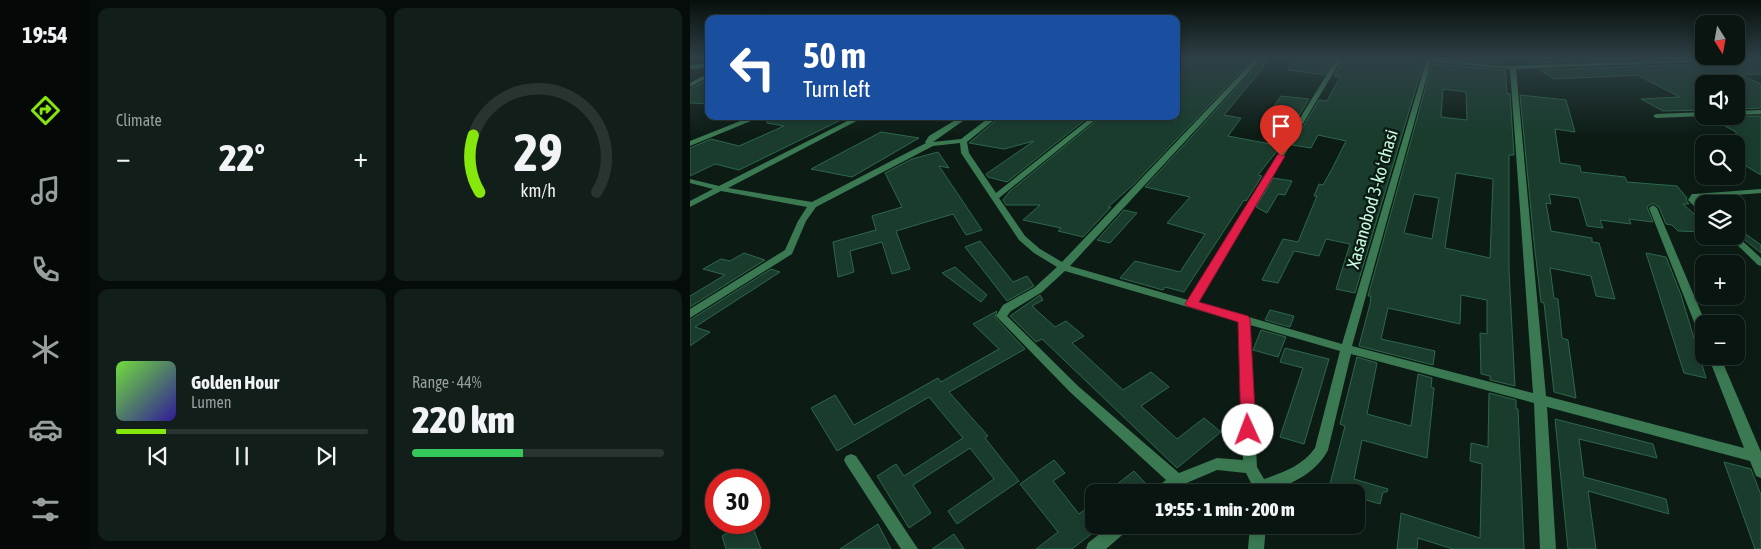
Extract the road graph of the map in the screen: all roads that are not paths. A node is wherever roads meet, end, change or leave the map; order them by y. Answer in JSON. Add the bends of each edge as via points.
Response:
{"nodes":[{"id":1,"x":1235,"y":84,"type":"edge"},
{"id":2,"x":1324,"y":84,"type":"edge"},
{"id":3,"x":1421,"y":84,"type":"edge"},
{"id":4,"x":1514,"y":84,"type":"edge"},
{"id":5,"x":1761,"y":112,"type":"edge"},
{"id":6,"x":1745,"y":113,"type":"edge"},
{"id":7,"x":1695,"y":114,"type":"edge"},
{"id":8,"x":1656,"y":116,"type":"dead end"},
{"id":9,"x":750,"y":120,"type":"edge"},
{"id":10,"x":855,"y":120,"type":"edge"},
{"id":11,"x":961,"y":120,"type":"edge"},
{"id":12,"x":990,"y":120,"type":"edge"},
{"id":13,"x":1092,"y":120,"type":"edge"},
{"id":14,"x":963,"y":140,"type":"junction"},
{"id":15,"x":690,"y":144,"type":"edge"},
{"id":16,"x":931,"y":144,"type":"junction"},
{"id":17,"x":690,"y":181,"type":"edge"},
{"id":18,"x":721,"y":188,"type":"junction"},
{"id":19,"x":1761,"y":191,"type":"edge"},
{"id":20,"x":1708,"y":195,"type":"edge"},
{"id":21,"x":994,"y":198,"type":"junction"},
{"id":22,"x":690,"y":204,"type":"edge"},
{"id":23,"x":813,"y":205,"type":"junction"},
{"id":24,"x":1653,"y":208,"type":"dead end"},
{"id":25,"x":1742,"y":245,"type":"edge"},
{"id":26,"x":1761,"y":263,"type":"edge"},
{"id":27,"x":1063,"y":267,"type":"junction"},
{"id":28,"x":1191,"y":304,"type":"junction"},
{"id":29,"x":690,"y":314,"type":"edge"},
{"id":30,"x":1697,"y":315,"type":"edge"},
{"id":31,"x":1244,"y":319,"type":"junction"},
{"id":32,"x":1346,"y":349,"type":"junction"},
{"id":33,"x":1718,"y":365,"type":"edge"},
{"id":34,"x":1540,"y":400,"type":"junction"},
{"id":35,"x":1758,"y":457,"type":"edge"},
{"id":36,"x":851,"y":460,"type":"dead end"},
{"id":37,"x":1250,"y":467,"type":"junction"},
{"id":38,"x":1761,"y":472,"type":"edge"},
{"id":39,"x":1177,"y":480,"type":"junction"},
{"id":40,"x":1172,"y":484,"type":"edge"},
{"id":41,"x":1257,"y":484,"type":"edge"},
{"id":42,"x":1273,"y":484,"type":"edge"},
{"id":43,"x":1112,"y":534,"type":"edge"},
{"id":44,"x":1257,"y":534,"type":"edge"},
{"id":45,"x":910,"y":549,"type":"edge"},
{"id":46,"x":1094,"y":549,"type":"edge"},
{"id":47,"x":1256,"y":549,"type":"edge"},
{"id":48,"x":1548,"y":549,"type":"edge"}],
"edges":[{"from":1,"to":27,"type":"street"},
{"from":2,"to":28,"type":"street"},
{"from":3,"to":32,"type":"street","name":"Xasanobod 3-koʻchasi"},
{"from":4,"to":34,"type":"street"},
{"from":5,"to":6,"type":"street"},
{"from":7,"to":8,"type":"street"},
{"from":9,"to":15,"type":"street"},
{"from":10,"to":18,"type":"street"},
{"from":11,"to":16,"type":"street","via":[[932,138]]},
{"from":12,"to":14,"type":"street"},
{"from":13,"to":21,"type":"street"},
{"from":14,"to":16,"type":"street"},
{"from":14,"to":21,"type":"street","via":[[966,153]]},
{"from":16,"to":23,"type":"street"},
{"from":17,"to":18,"type":"street"},
{"from":18,"to":22,"type":"street"},
{"from":18,"to":23,"type":"street"},
{"from":19,"to":20,"type":"street"},
{"from":21,"to":27,"type":"street","via":[[1022,238]]},
{"from":23,"to":29,"type":"street","via":[[804,216],[789,252]]},
{"from":24,"to":30,"type":"street"},
{"from":25,"to":26,"type":"street"},
{"from":27,"to":28,"type":"street"},
{"from":27,"to":39,"type":"street","via":[[1038,290],[1007,308],[1001,316],[1074,389]]},
{"from":28,"to":31,"type":"street"},
{"from":31,"to":32,"type":"street"},
{"from":31,"to":37,"type":"street"},
{"from":32,"to":34,"type":"street"},
{"from":32,"to":42,"type":"street","name":"Xasanobod 3-koʻchasi","via":[[1321,450],[1314,463]]},
{"from":33,"to":35,"type":"street"},
{"from":34,"to":35,"type":"street"},
{"from":34,"to":48,"type":"street"},
{"from":35,"to":38,"type":"street"},
{"from":36,"to":45,"type":"street"},
{"from":37,"to":39,"type":"street","via":[[1217,464]]},
{"from":37,"to":41,"type":"street"},
{"from":39,"to":40,"type":"street"},
{"from":43,"to":46,"type":"street"},
{"from":44,"to":47,"type":"street"}]}
